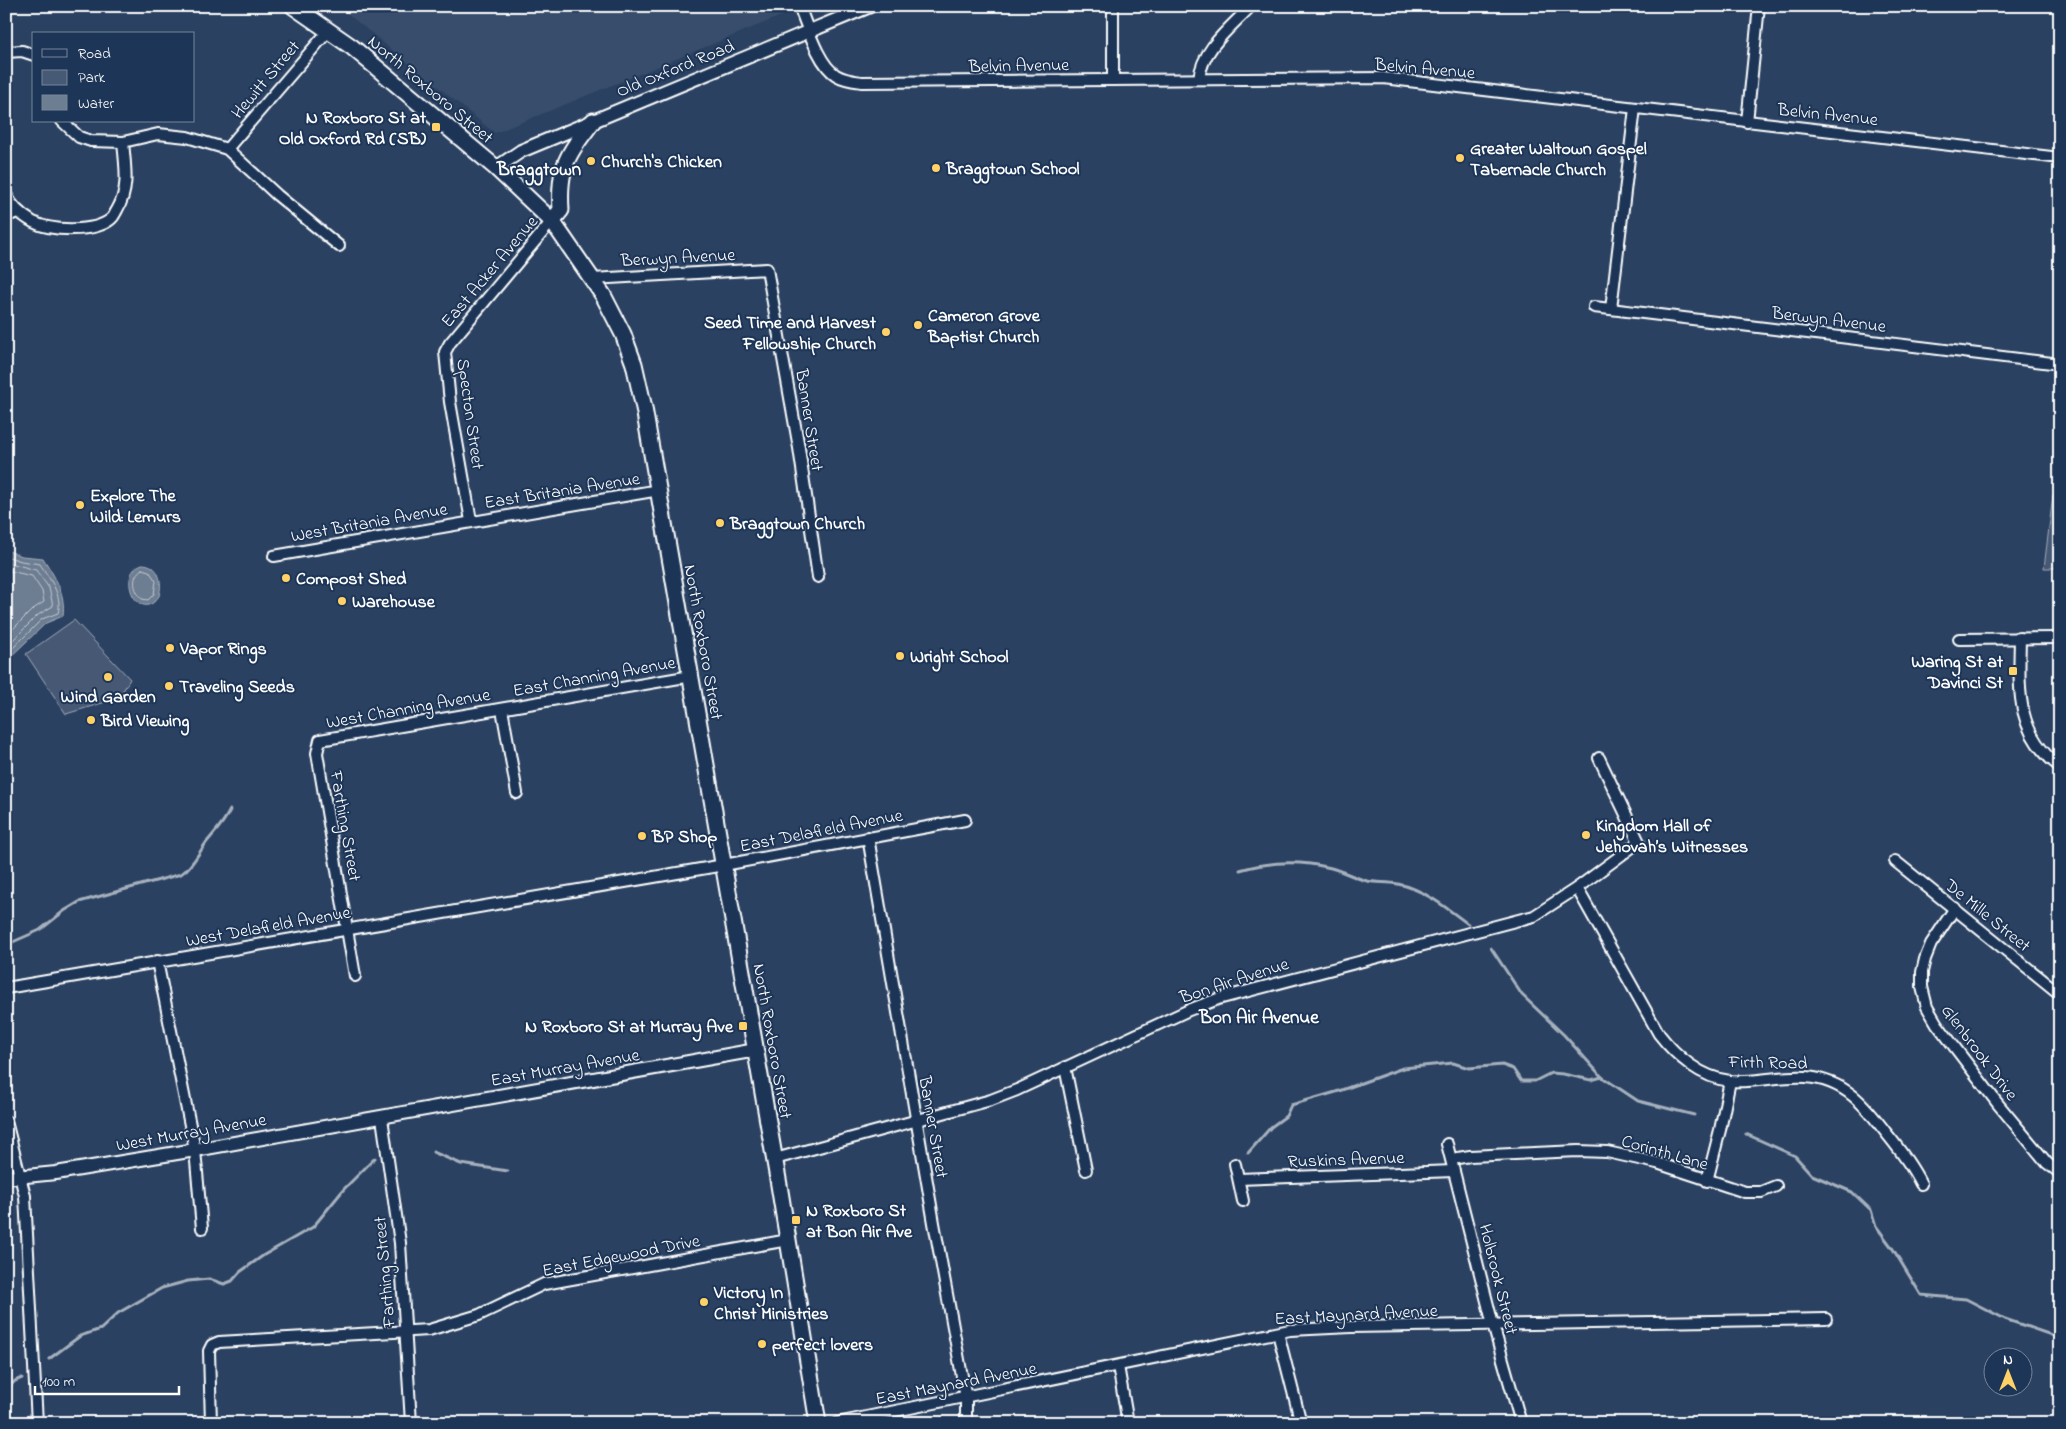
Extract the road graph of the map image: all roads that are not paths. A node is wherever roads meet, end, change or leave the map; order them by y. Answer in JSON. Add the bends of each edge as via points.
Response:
{"nodes":[{"id":1,"x":293,"y":6,"type":"edge"},
{"id":2,"x":799,"y":6,"type":"edge"},
{"id":3,"x":870,"y":6,"type":"edge"},
{"id":4,"x":1113,"y":6,"type":"edge"},
{"id":5,"x":1251,"y":6,"type":"edge"},
{"id":6,"x":1759,"y":6,"type":"edge"},
{"id":7,"x":329,"y":30,"type":"junction"},
{"id":8,"x":810,"y":31,"type":"junction"},
{"id":9,"x":6,"y":52,"type":"edge"},
{"id":10,"x":32,"y":54,"type":"edge"},
{"id":11,"x":1199,"y":79,"type":"junction"},
{"id":12,"x":1112,"y":80,"type":"junction"},
{"id":13,"x":1636,"y":108,"type":"junction"},
{"id":14,"x":592,"y":121,"type":"junction"},
{"id":15,"x":63,"y":122,"type":"edge"},
{"id":16,"x":1747,"y":122,"type":"junction"},
{"id":17,"x":123,"y":142,"type":"junction"},
{"id":18,"x":227,"y":149,"type":"junction"},
{"id":19,"x":2060,"y":158,"type":"edge"},
{"id":20,"x":496,"y":168,"type":"junction"},
{"id":21,"x":6,"y":194,"type":"edge"},
{"id":22,"x":18,"y":212,"type":"junction"},
{"id":23,"x":6,"y":216,"type":"edge"},
{"id":24,"x":552,"y":221,"type":"junction"},
{"id":25,"x":339,"y":246,"type":"dead end"},
{"id":26,"x":766,"y":269,"type":"joint"},
{"id":27,"x":592,"y":279,"type":"junction"},
{"id":28,"x":1594,"y":307,"type":"dead end"},
{"id":29,"x":1611,"y":309,"type":"junction"},
{"id":30,"x":450,"y":343,"type":"joint"},
{"id":31,"x":2060,"y":364,"type":"edge"},
{"id":32,"x":659,"y":490,"type":"junction"},
{"id":33,"x":471,"y":521,"type":"junction"},
{"id":34,"x":274,"y":556,"type":"dead end"},
{"id":35,"x":818,"y":577,"type":"dead end"},
{"id":36,"x":2020,"y":638,"type":"junction"},
{"id":37,"x":2060,"y":638,"type":"edge"},
{"id":38,"x":1959,"y":639,"type":"dead end"},
{"id":39,"x":691,"y":676,"type":"junction"},
{"id":40,"x":502,"y":708,"type":"junction"},
{"id":41,"x":320,"y":740,"type":"joint"},
{"id":42,"x":1599,"y":758,"type":"dead end"},
{"id":43,"x":2060,"y":767,"type":"edge"},
{"id":44,"x":517,"y":793,"type":"dead end"},
{"id":45,"x":965,"y":820,"type":"dead end"},
{"id":46,"x":868,"y":837,"type":"junction"},
{"id":47,"x":1895,"y":862,"type":"dead end"},
{"id":48,"x":724,"y":864,"type":"junction"},
{"id":49,"x":1577,"y":888,"type":"junction"},
{"id":50,"x":535,"y":896,"type":"joint"},
{"id":51,"x":1955,"y":908,"type":"junction"},
{"id":52,"x":347,"y":929,"type":"junction"},
{"id":53,"x":157,"y":961,"type":"junction"},
{"id":54,"x":355,"y":976,"type":"dead end"},
{"id":55,"x":6,"y":988,"type":"edge"},
{"id":56,"x":2060,"y":994,"type":"edge"},
{"id":57,"x":756,"y":1050,"type":"junction"},
{"id":58,"x":1065,"y":1067,"type":"junction"},
{"id":59,"x":1730,"y":1081,"type":"junction"},
{"id":60,"x":382,"y":1118,"type":"junction"},
{"id":61,"x":916,"y":1120,"type":"junction"},
{"id":62,"x":6,"y":1121,"type":"edge"},
{"id":63,"x":1447,"y":1144,"type":"dead end"},
{"id":64,"x":195,"y":1150,"type":"junction"},
{"id":65,"x":775,"y":1159,"type":"junction"},
{"id":66,"x":1452,"y":1159,"type":"junction"},
{"id":67,"x":1235,"y":1164,"type":"dead end"},
{"id":68,"x":1086,"y":1170,"type":"dead end"},
{"id":69,"x":1454,"y":1171,"type":"junction"},
{"id":70,"x":2060,"y":1173,"type":"edge"},
{"id":71,"x":6,"y":1178,"type":"edge"},
{"id":72,"x":21,"y":1178,"type":"junction"},
{"id":73,"x":1239,"y":1180,"type":"junction"},
{"id":74,"x":1707,"y":1181,"type":"junction"},
{"id":75,"x":1921,"y":1184,"type":"dead end"},
{"id":76,"x":1776,"y":1186,"type":"dead end"},
{"id":77,"x":1244,"y":1201,"type":"dead end"},
{"id":78,"x":202,"y":1228,"type":"dead end"},
{"id":79,"x":788,"y":1240,"type":"junction"},
{"id":80,"x":1826,"y":1319,"type":"dead end"},
{"id":81,"x":1493,"y":1325,"type":"junction"},
{"id":82,"x":406,"y":1331,"type":"junction"},
{"id":83,"x":1278,"y":1333,"type":"junction"},
{"id":84,"x":1118,"y":1366,"type":"junction"},
{"id":85,"x":966,"y":1398,"type":"junction"},
{"id":86,"x":37,"y":1423,"type":"edge"},
{"id":87,"x":211,"y":1423,"type":"edge"},
{"id":88,"x":411,"y":1423,"type":"edge"},
{"id":89,"x":818,"y":1423,"type":"edge"},
{"id":90,"x":837,"y":1423,"type":"edge"},
{"id":91,"x":966,"y":1423,"type":"edge"},
{"id":92,"x":1128,"y":1423,"type":"edge"},
{"id":93,"x":1301,"y":1423,"type":"edge"},
{"id":94,"x":1521,"y":1423,"type":"edge"}],
"edges":[{"from":1,"to":7,"type":"main road","name":"North Roxboro Street"},
{"from":2,"to":8,"type":"street","name":"Belvin Avenue"},
{"from":3,"to":8,"type":"street","name":"Old Oxford Road"},
{"from":4,"to":12,"type":"street"},
{"from":5,"to":11,"type":"street","via":[[1205,54]]},
{"from":6,"to":16,"type":"street"},
{"from":7,"to":18,"type":"street","name":"Hewitt Street"},
{"from":7,"to":20,"type":"main road","name":"North Roxboro Street"},
{"from":8,"to":12,"type":"street","name":"Belvin Avenue","via":[[830,69],[852,81]]},
{"from":8,"to":14,"type":"street","name":"Old Oxford Road"},
{"from":9,"to":10,"type":"street"},
{"from":11,"to":12,"type":"street","name":"Belvin Avenue"},
{"from":11,"to":13,"type":"street","name":"Belvin Avenue","via":[[1383,78]]},
{"from":13,"to":16,"type":"street","name":"Belvin Avenue"},
{"from":13,"to":29,"type":"street"},
{"from":14,"to":20,"type":"street","name":"Old Oxford Road","via":[[514,154]]},
{"from":14,"to":24,"type":"main road","via":[[565,162],[560,184],[561,210]]},
{"from":15,"to":17,"type":"street","via":[[79,136]]},
{"from":16,"to":19,"type":"street","name":"Belvin Avenue"},
{"from":17,"to":18,"type":"street","via":[[158,134],[187,136]]},
{"from":17,"to":22,"type":"street","via":[[126,186],[112,219],[98,226],[56,228],[34,222]]},
{"from":18,"to":25,"type":"street"},
{"from":20,"to":24,"type":"main road","name":"North Roxboro Street"},
{"from":21,"to":22,"type":"street"},
{"from":22,"to":23,"type":"street"},
{"from":24,"to":27,"type":"main road","name":"North Roxboro Street"},
{"from":24,"to":30,"type":"street","name":"East Acker Avenue"},
{"from":26,"to":27,"type":"street","name":"Berwyn Avenue"},
{"from":26,"to":35,"type":"street","name":"Banner Street","via":[[799,448]]},
{"from":27,"to":32,"type":"main road","name":"North Roxboro Street","via":[[623,334],[634,364]]},
{"from":28,"to":29,"type":"street","name":"Berwyn Avenue"},
{"from":29,"to":31,"type":"street","name":"Berwyn Avenue"},
{"from":30,"to":33,"type":"street","name":"Specton Street","via":[[445,352],[450,402]]},
{"from":32,"to":33,"type":"street","name":"East Britania Avenue"},
{"from":32,"to":39,"type":"main road","name":"North Roxboro Street"},
{"from":33,"to":34,"type":"street","name":"West Britania Avenue"},
{"from":36,"to":37,"type":"street"},
{"from":36,"to":38,"type":"street"},
{"from":36,"to":43,"type":"street","via":[[2022,712],[2032,737]]},
{"from":39,"to":40,"type":"street","name":"East Channing Avenue"},
{"from":39,"to":48,"type":"main road","name":"North Roxboro Street"},
{"from":40,"to":41,"type":"street","name":"West Channing Avenue"},
{"from":40,"to":44,"type":"street"},
{"from":41,"to":52,"type":"street","name":"Farthing Street","via":[[317,753]]},
{"from":42,"to":49,"type":"street","name":"Bon Air Avenue","via":[[1639,842]]},
{"from":45,"to":46,"type":"street","name":"East Delafield Avenue"},
{"from":46,"to":48,"type":"street","name":"East Delafield Avenue"},
{"from":46,"to":61,"type":"street","name":"Banner Street"},
{"from":47,"to":51,"type":"street","name":"De Mille Street"},
{"from":48,"to":50,"type":"street","name":"East Delafield Avenue"},
{"from":48,"to":57,"type":"main road","name":"North Roxboro Street"},
{"from":49,"to":58,"type":"street","name":"Bon Air Avenue","via":[[1548,909],[1527,918],[1218,999]]},
{"from":49,"to":59,"type":"street","name":"Firth Road","via":[[1660,1034],[1673,1051],[1708,1074]]},
{"from":50,"to":52,"type":"street","name":"West Delafield Avenue"},
{"from":51,"to":56,"type":"street","name":"De Mille Street"},
{"from":51,"to":70,"type":"street","name":"Glenbrook Drive","via":[[1925,958],[1922,987],[1927,1007],[1936,1024],[1998,1104],[2047,1163]]},
{"from":52,"to":53,"type":"street","name":"West Delafield Avenue"},
{"from":52,"to":54,"type":"street","name":"Farthing Street"},
{"from":53,"to":55,"type":"street","name":"West Delafield Avenue"},
{"from":53,"to":64,"type":"street"},
{"from":57,"to":60,"type":"street","name":"East Murray Avenue"},
{"from":57,"to":65,"type":"main road","name":"North Roxboro Street"},
{"from":58,"to":61,"type":"street","name":"Bon Air Avenue","via":[[991,1100]]},
{"from":58,"to":68,"type":"street"},
{"from":59,"to":74,"type":"street"},
{"from":59,"to":75,"type":"street","name":"Firth Road","via":[[1806,1077],[1848,1091],[1866,1106],[1911,1165]]},
{"from":60,"to":64,"type":"street","name":"West Murray Avenue"},
{"from":60,"to":82,"type":"street","name":"Farthing Street","via":[[400,1243]]},
{"from":61,"to":65,"type":"street","name":"Bon Air Avenue"},
{"from":61,"to":85,"type":"street","name":"Banner Street"},
{"from":62,"to":72,"type":"street"},
{"from":63,"to":66,"type":"street","name":"Holbrook Street"},
{"from":64,"to":72,"type":"street","name":"West Murray Avenue"},
{"from":64,"to":78,"type":"street"},
{"from":65,"to":79,"type":"main road","name":"North Roxboro Street"},
{"from":66,"to":69,"type":"street","name":"Holbrook Street"},
{"from":66,"to":74,"type":"street","name":"Corinth Lane","via":[[1607,1152],[1657,1163]]},
{"from":67,"to":73,"type":"street"},
{"from":69,"to":73,"type":"street","name":"Ruskins Avenue"},
{"from":69,"to":81,"type":"street","name":"Holbrook Street"},
{"from":71,"to":72,"type":"street","name":"West Murray Avenue"},
{"from":72,"to":86,"type":"street","via":[[25,1196]]},
{"from":73,"to":77,"type":"street"},
{"from":74,"to":76,"type":"street","name":"Corinth Lane","via":[[1754,1193]]},
{"from":79,"to":82,"type":"street","name":"East Edgewood Drive","via":[[544,1284],[479,1315],[429,1330]]},
{"from":79,"to":89,"type":"main road","name":"North Roxboro Street"},
{"from":80,"to":81,"type":"street","name":"East Maynard Avenue"},
{"from":81,"to":83,"type":"street","name":"East Maynard Avenue","via":[[1351,1327]]},
{"from":81,"to":94,"type":"street","name":"Holbrook Street"},
{"from":82,"to":87,"type":"street","name":"East Edgewood Drive","via":[[212,1345],[208,1366]]},
{"from":82,"to":88,"type":"street","name":"Farthing Street"},
{"from":83,"to":84,"type":"street","name":"East Maynard Avenue"},
{"from":83,"to":93,"type":"street"},
{"from":84,"to":85,"type":"street","name":"East Maynard Avenue"},
{"from":84,"to":92,"type":"street"},
{"from":85,"to":90,"type":"street","name":"East Maynard Avenue"},
{"from":85,"to":91,"type":"street","name":"Banner Street"}]}
